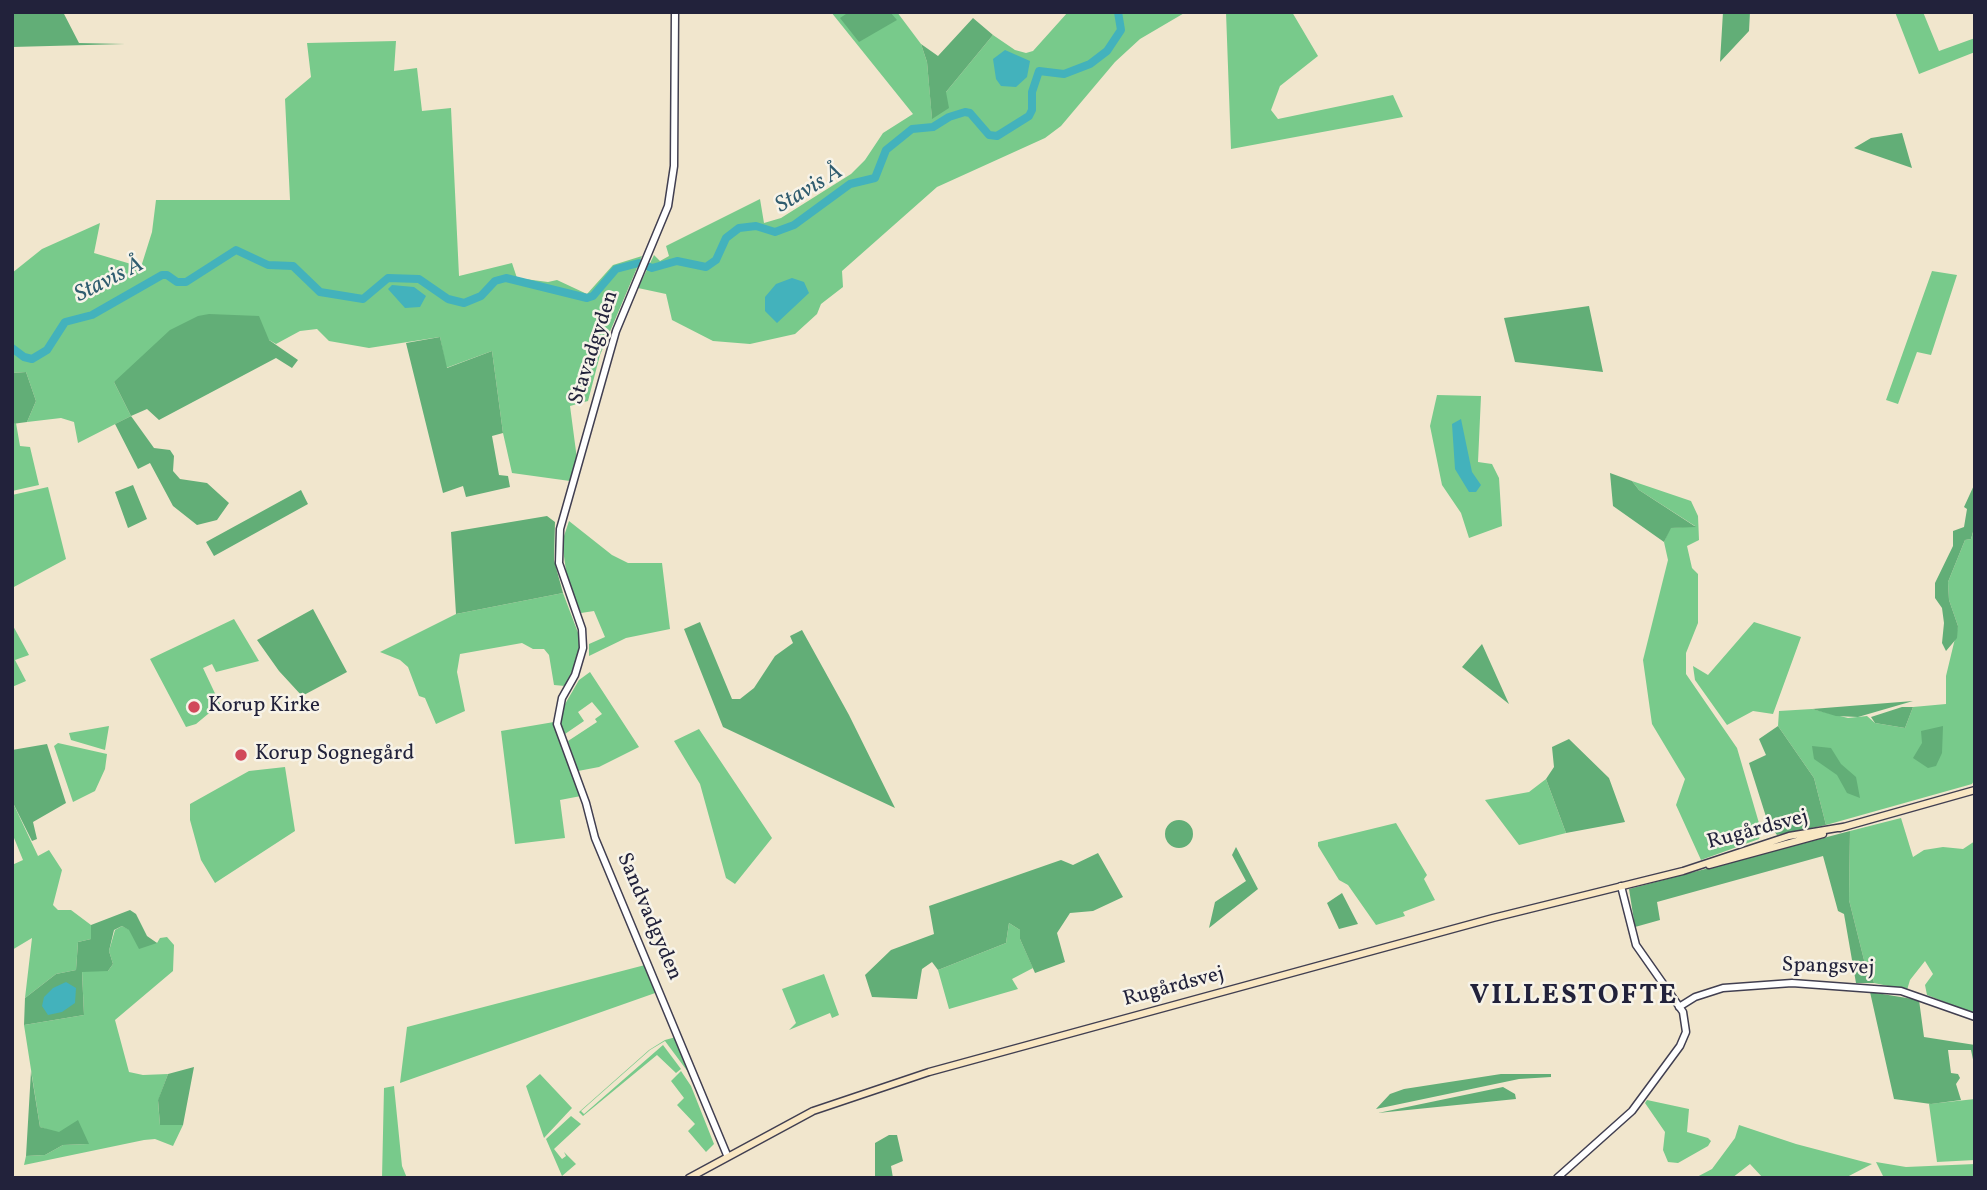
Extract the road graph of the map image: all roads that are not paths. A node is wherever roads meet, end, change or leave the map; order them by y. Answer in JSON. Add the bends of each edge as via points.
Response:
{"nodes":[{"id":1,"x":675,"y":12,"type":"edge"},
{"id":2,"x":566,"y":690,"type":"joint"},
{"id":3,"x":1975,"y":790,"type":"edge"},
{"id":4,"x":1769,"y":846,"type":"junction"},
{"id":5,"x":1683,"y":871,"type":"junction"},
{"id":6,"x":1621,"y":886,"type":"junction"},
{"id":7,"x":1679,"y":1007,"type":"junction"},
{"id":8,"x":1975,"y":1017,"type":"edge"},
{"id":9,"x":727,"y":1155,"type":"junction"},
{"id":10,"x":690,"y":1178,"type":"edge"},
{"id":11,"x":1556,"y":1178,"type":"edge"}],
"edges":[{"from":1,"to":2,"type":"street","name":"Stavadgyden","via":[[673,185],[663,222],[602,372],[560,529],[559,563],[583,639],[581,660]]},
{"from":2,"to":9,"type":"street","name":"Sandvadgyden","via":[[557,724],[595,838]]},
{"from":3,"to":4,"type":"main road","name":"Rugårdsvej"},
{"from":4,"to":5,"type":"main road","name":"Rugårdsvej"},
{"from":4,"to":5,"type":"main road","name":"Rugårdsvej"},
{"from":5,"to":6,"type":"main road","name":"Rugårdsvej"},
{"from":6,"to":7,"type":"street","via":[[1636,945]]},
{"from":6,"to":9,"type":"main road","name":"Rugårdsvej","via":[[929,1072],[813,1111]]},
{"from":7,"to":8,"type":"street","name":"Spangsvej","via":[[1695,996],[1723,988],[1792,983],[1901,991]]},
{"from":7,"to":11,"type":"street","via":[[1687,1025],[1680,1046],[1624,1119]]},
{"from":9,"to":10,"type":"main road","name":"Rugårdsvej"}]}
